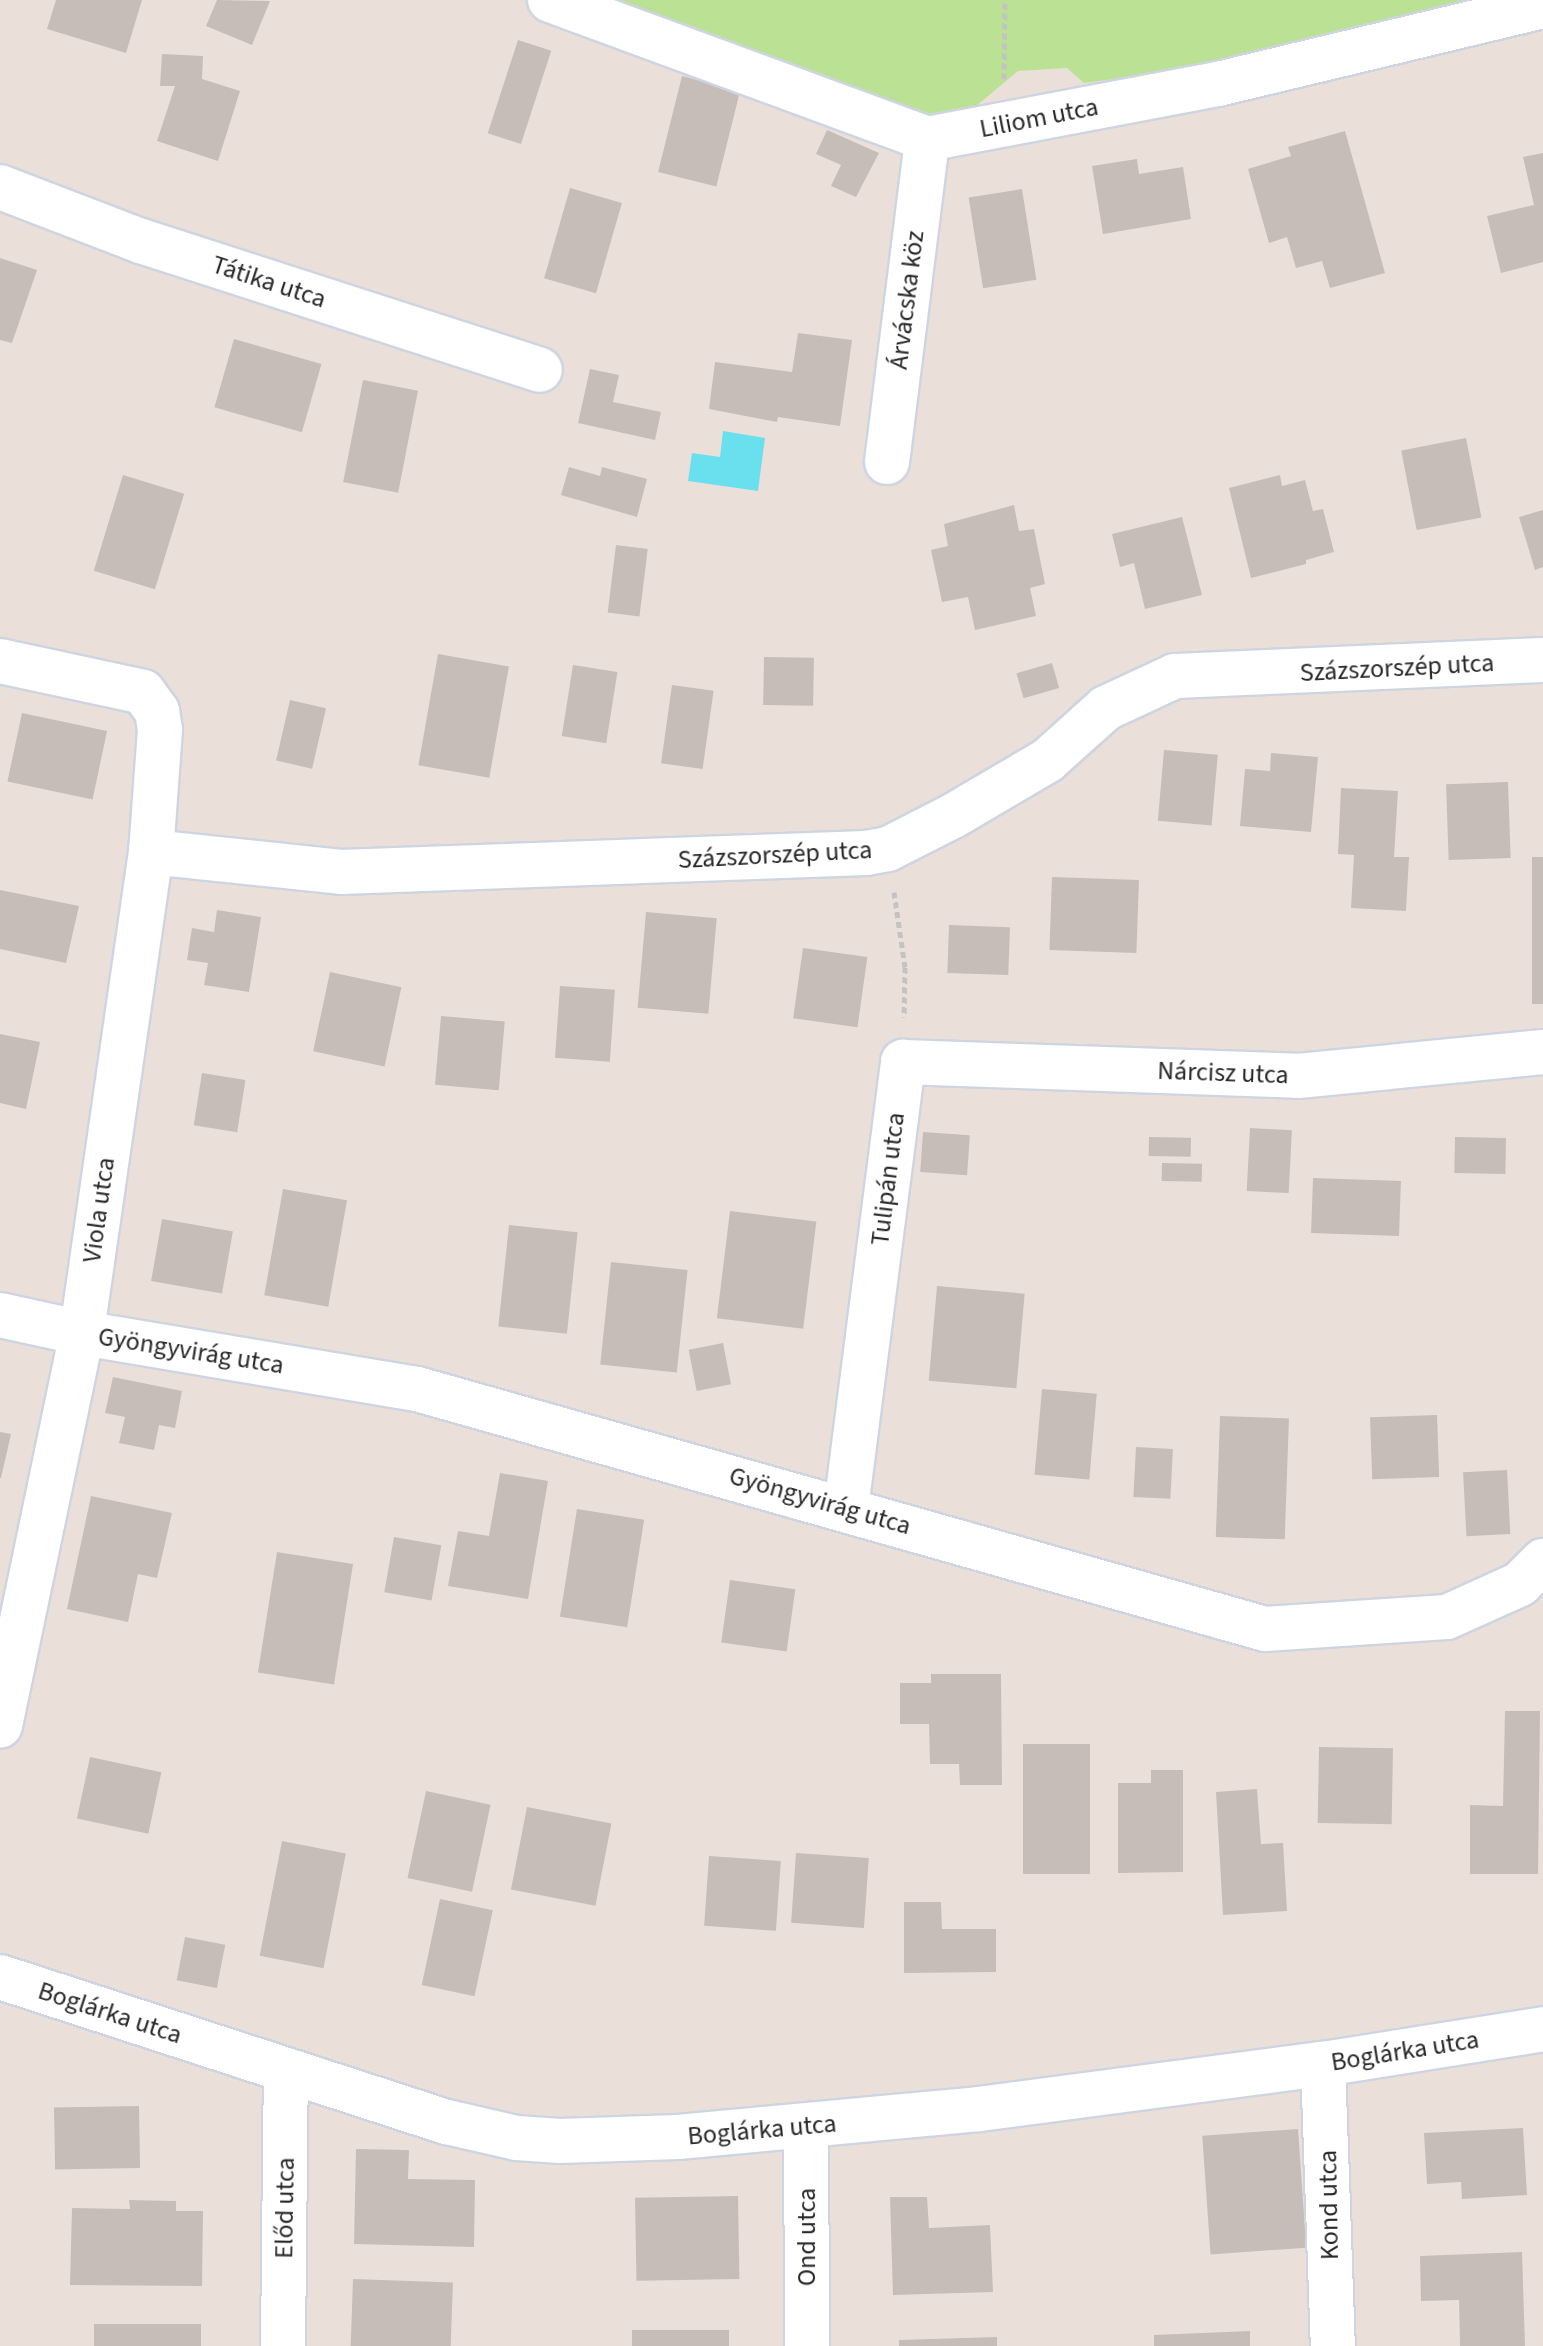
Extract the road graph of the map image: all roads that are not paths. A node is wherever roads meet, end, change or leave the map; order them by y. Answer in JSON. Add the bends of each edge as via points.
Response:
{"nodes":[{"id":1,"x":550,"y":0,"type":"edge"},
{"id":2,"x":1543,"y":6,"type":"edge"},
{"id":3,"x":927,"y":139,"type":"junction"},
{"id":4,"x":0,"y":187,"type":"edge"},
{"id":5,"x":540,"y":370,"type":"dead end"},
{"id":6,"x":887,"y":462,"type":"dead end"},
{"id":7,"x":1543,"y":660,"type":"edge"},
{"id":8,"x":0,"y":661,"type":"edge"},
{"id":9,"x":151,"y":852,"type":"junction"},
{"id":10,"x":1543,"y":1052,"type":"edge"},
{"id":11,"x":903,"y":1062,"type":"joint"},
{"id":12,"x":0,"y":1315,"type":"edge"},
{"id":13,"x":82,"y":1333,"type":"junction"},
{"id":14,"x":846,"y":1508,"type":"junction"},
{"id":15,"x":1543,"y":1561,"type":"edge"},
{"id":16,"x":0,"y":1726,"type":"edge"},
{"id":17,"x":0,"y":1977,"type":"edge"},
{"id":18,"x":1543,"y":2029,"type":"edge"},
{"id":19,"x":1323,"y":2064,"type":"junction"},
{"id":20,"x":286,"y":2070,"type":"junction"},
{"id":21,"x":806,"y":2127,"type":"junction"},
{"id":22,"x":283,"y":2346,"type":"edge"},
{"id":23,"x":807,"y":2346,"type":"edge"},
{"id":24,"x":1333,"y":2346,"type":"edge"}],
"edges":[{"from":1,"to":3,"type":"street"},
{"from":2,"to":3,"type":"street","name":"Liliom utca","via":[[1218,84]]},
{"from":3,"to":6,"type":"street","name":"Árvácska köz"},
{"from":4,"to":5,"type":"street","name":"Tátika utca","via":[[141,241]]},
{"from":7,"to":9,"type":"street","name":"Százszorszép utca","via":[[1175,676],[1106,708],[1048,760],[888,849],[866,853],[341,872]]},
{"from":8,"to":9,"type":"street","name":"Viola utca","via":[[143,692],[157,711],[160,730]]},
{"from":9,"to":13,"type":"street","name":"Viola utca"},
{"from":10,"to":11,"type":"street","name":"Nárcisz utca","via":[[1298,1076]]},
{"from":11,"to":14,"type":"street","name":"Tulipán utca"},
{"from":12,"to":13,"type":"street","name":"Gyöngyvirág utca"},
{"from":13,"to":14,"type":"street","name":"Gyöngyvirág utca","via":[[417,1389]]},
{"from":13,"to":16,"type":"street","name":"Viola utca"},
{"from":14,"to":15,"type":"street","name":"Gyöngyvirág utca","via":[[1265,1629],[1447,1617],[1520,1584]]},
{"from":17,"to":20,"type":"street","name":"Boglárka utca"},
{"from":18,"to":19,"type":"street","name":"Boglárka utca"},
{"from":19,"to":21,"type":"street","name":"Boglárka utca"},
{"from":19,"to":24,"type":"street","name":"Kond utca"},
{"from":20,"to":21,"type":"street","name":"Boglárka utca","via":[[447,2122],[517,2138],[617,2140]]},
{"from":20,"to":22,"type":"street","name":"Előd utca"},
{"from":21,"to":23,"type":"street","name":"Ond utca"}]}
